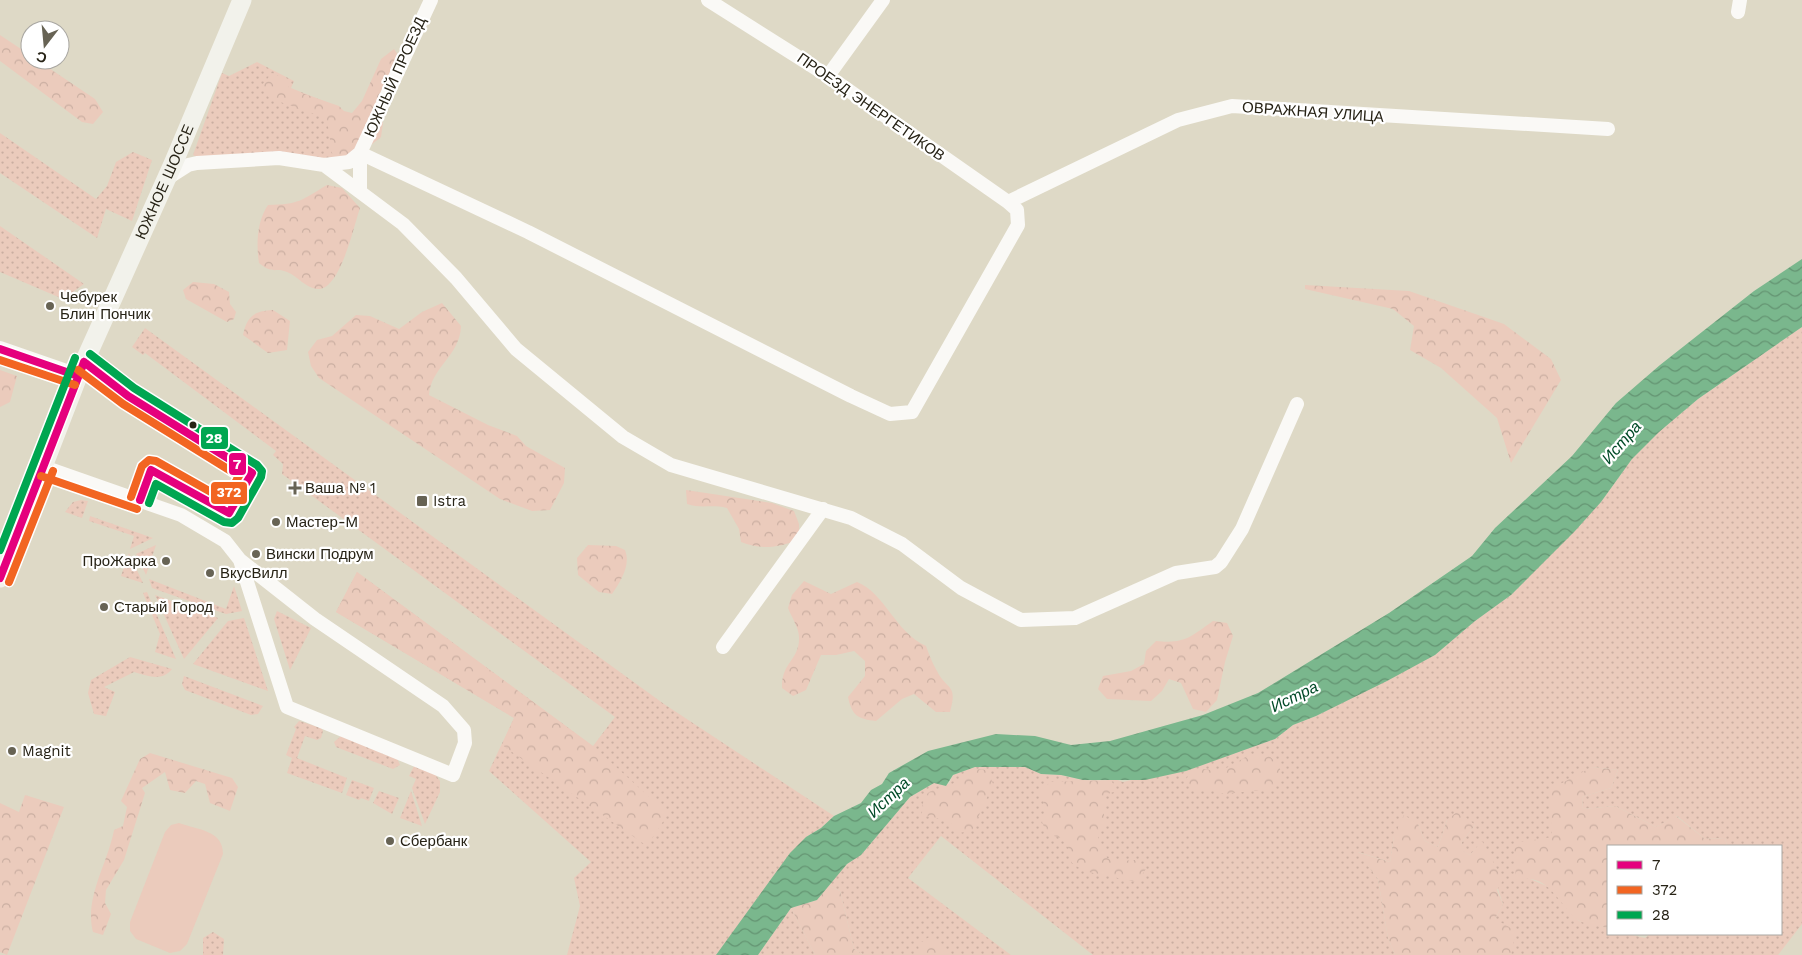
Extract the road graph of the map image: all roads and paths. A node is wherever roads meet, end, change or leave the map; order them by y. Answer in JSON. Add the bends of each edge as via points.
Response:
{"nodes":[{"id":1,"x":242,"y":0,"type":"edge"},
{"id":2,"x":431,"y":0,"type":"edge"},
{"id":3,"x":708,"y":0,"type":"edge"},
{"id":4,"x":883,"y":0,"type":"edge"},
{"id":5,"x":828,"y":76,"type":"junction"},
{"id":6,"x":1608,"y":129,"type":"dead end"},
{"id":7,"x":360,"y":153,"type":"junction"},
{"id":8,"x":324,"y":165,"type":"junction"},
{"id":9,"x":166,"y":179,"type":"junction"},
{"id":10,"x":360,"y":190,"type":"junction"},
{"id":11,"x":1008,"y":202,"type":"junction"},
{"id":12,"x":0,"y":349,"type":"edge"},
{"id":13,"x":81,"y":369,"type":"junction"},
{"id":14,"x":1297,"y":404,"type":"dead end"},
{"id":15,"x":44,"y":466,"type":"junction"},
{"id":16,"x":823,"y":509,"type":"junction"},
{"id":17,"x":240,"y":560,"type":"junction"},
{"id":18,"x":0,"y":578,"type":"edge"},
{"id":19,"x":723,"y":647,"type":"dead end"}],
"edges":[{"from":1,"to":9,"type":"main road","name":"ЮЖНОЕ ШОССЕ"},
{"from":2,"to":7,"type":"street","name":"ЮЖНЫЙ ПРОЕЗД"},
{"from":3,"to":5,"type":"street","name":"ПРОЕЗД ЭНЕРГЕТИКОВ"},
{"from":4,"to":5,"type":"street"},
{"from":5,"to":11,"type":"street","name":"ПРОЕЗД ЭНЕРГЕТИКОВ"},
{"from":6,"to":11,"type":"street","name":"ОВРАЖНАЯ УЛИЦА","via":[[1232,106],[1178,120]]},
{"from":7,"to":8,"type":"street","via":[[349,162]]},
{"from":7,"to":10,"type":"street"},
{"from":7,"to":11,"type":"street","name":"ПРОЕЗД ЭНЕРГЕТИКОВ","via":[[528,232],[890,414],[912,412],[1018,225],[1017,210]]},
{"from":8,"to":9,"type":"street","via":[[279,158],[197,163]]},
{"from":8,"to":10,"type":"street"},
{"from":9,"to":13,"type":"main road","name":"ЮЖНОЕ ШОССЕ"},
{"from":10,"to":16,"type":"street","via":[[403,224],[443,264],[516,348],[622,437],[671,465]]},
{"from":12,"to":13,"type":"street"},
{"from":13,"to":15,"type":"main road","name":"ЮЖНОЕ ШОССЕ"},
{"from":14,"to":16,"type":"street","via":[[1242,530],[1221,562],[1176,573],[1075,618],[1021,620],[961,588],[902,544],[851,518]]},
{"from":15,"to":17,"type":"street","via":[[181,515],[225,541]]},
{"from":15,"to":18,"type":"main road","name":"ЮЖНОЕ ШОССЕ"},
{"from":16,"to":19,"type":"street"},
{"from":17,"to":17,"type":"street","via":[[287,707],[453,775],[465,743],[464,730],[442,706],[315,619]]}]}
